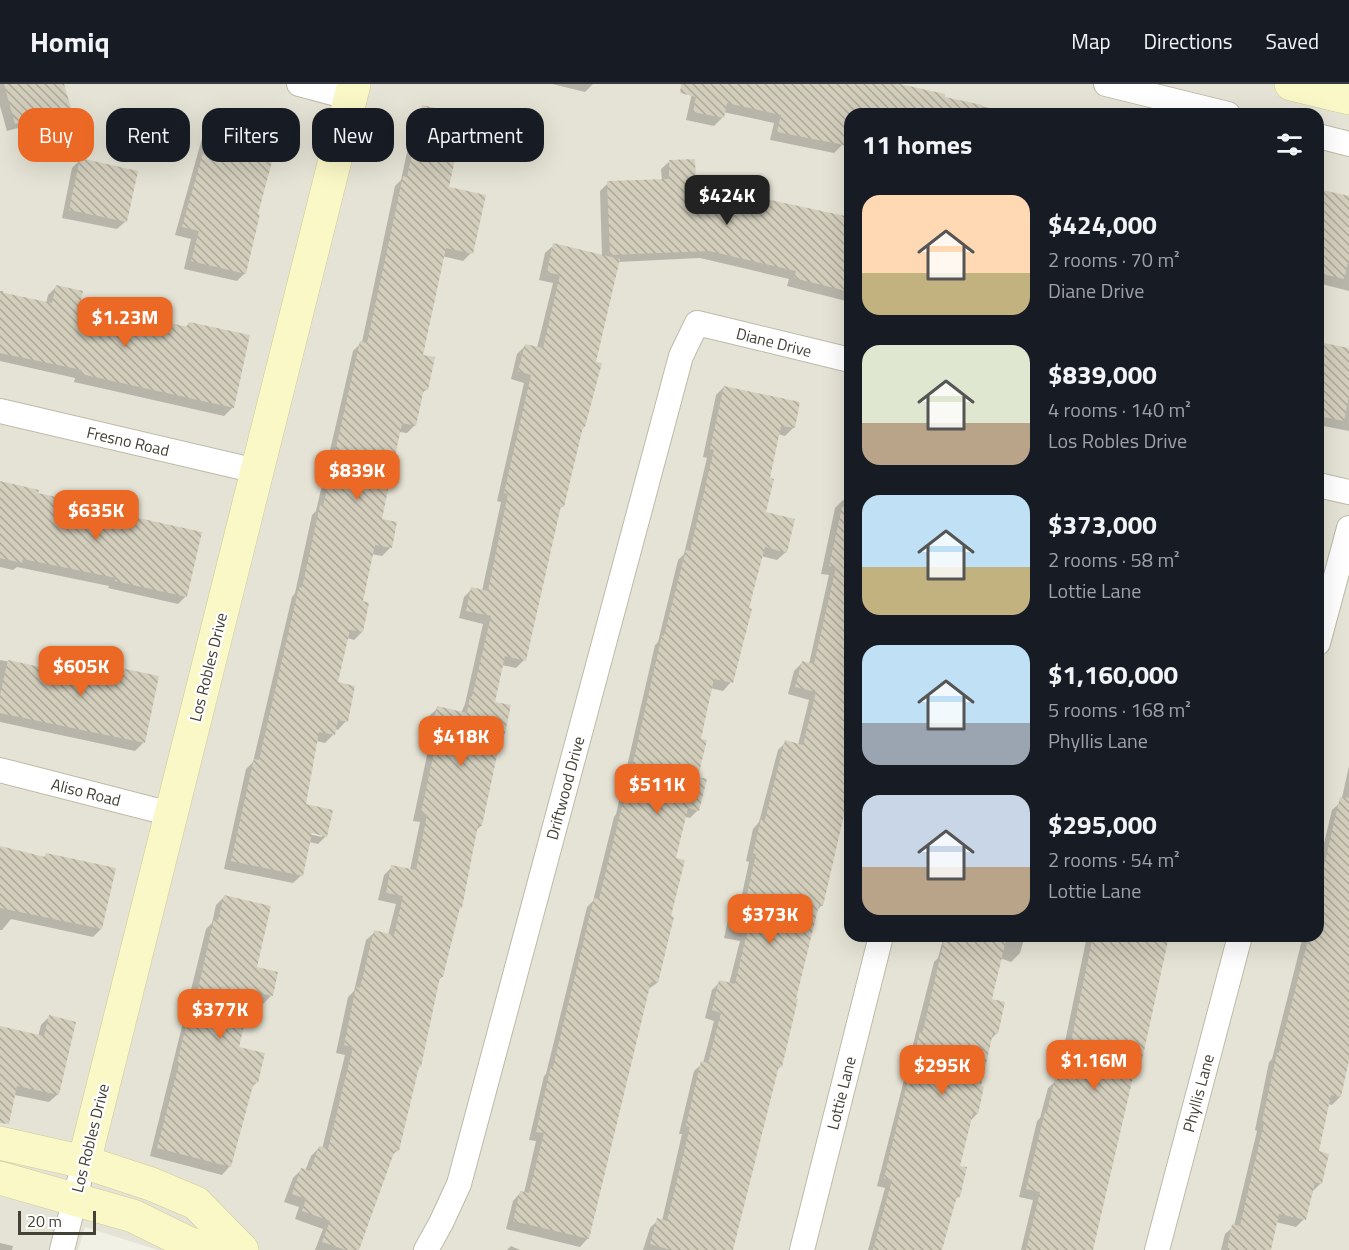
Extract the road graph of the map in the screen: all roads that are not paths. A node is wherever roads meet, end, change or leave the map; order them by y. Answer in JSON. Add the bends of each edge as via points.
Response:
{"nodes":[{"id":1,"x":299,"y":84,"type":"edge"},
{"id":2,"x":1106,"y":84,"type":"edge"},
{"id":3,"x":1291,"y":84,"type":"edge"},
{"id":4,"x":353,"y":91,"type":"edge"},
{"id":5,"x":1349,"y":98,"type":"edge"},
{"id":6,"x":1204,"y":108,"type":"edge"},
{"id":7,"x":1324,"y":138,"type":"edge"},
{"id":8,"x":1349,"y":144,"type":"edge"},
{"id":9,"x":697,"y":323,"type":"joint"},
{"id":10,"x":844,"y":359,"type":"edge"},
{"id":11,"x":0,"y":411,"type":"edge"},
{"id":12,"x":257,"y":471,"type":"junction"},
{"id":13,"x":1324,"y":486,"type":"edge"},
{"id":14,"x":1349,"y":492,"type":"edge"},
{"id":15,"x":1349,"y":528,"type":"edge"},
{"id":16,"x":1324,"y":620,"type":"edge"},
{"id":17,"x":0,"y":770,"type":"edge"},
{"id":18,"x":171,"y":814,"type":"junction"},
{"id":19,"x":879,"y":942,"type":"edge"},
{"id":20,"x":1238,"y":942,"type":"edge"},
{"id":21,"x":0,"y":1143,"type":"edge"},
{"id":22,"x":84,"y":1162,"type":"junction"},
{"id":23,"x":0,"y":1178,"type":"edge"},
{"id":24,"x":74,"y":1200,"type":"junction"},
{"id":25,"x":62,"y":1250,"type":"edge"},
{"id":26,"x":209,"y":1250,"type":"edge"},
{"id":27,"x":242,"y":1250,"type":"edge"},
{"id":28,"x":426,"y":1250,"type":"edge"},
{"id":29,"x":802,"y":1250,"type":"edge"},
{"id":30,"x":1157,"y":1250,"type":"edge"}],
"edges":[{"from":1,"to":4,"type":"street"},
{"from":2,"to":6,"type":"street"},
{"from":3,"to":5,"type":"street"},
{"from":4,"to":12,"type":"street","name":"Los Robles Drive"},
{"from":7,"to":8,"type":"street"},
{"from":9,"to":10,"type":"street","name":"Diane Drive"},
{"from":9,"to":28,"type":"street","name":"Driftwood Drive","via":[[681,356],[459,1184]]},
{"from":11,"to":12,"type":"street","name":"Fresno Road"},
{"from":12,"to":18,"type":"street","name":"Los Robles Drive"},
{"from":13,"to":14,"type":"street"},
{"from":15,"to":16,"type":"street"},
{"from":17,"to":18,"type":"street","name":"Aliso Road"},
{"from":18,"to":22,"type":"street","name":"Los Robles Drive"},
{"from":19,"to":29,"type":"street","name":"Lottie Lane"},
{"from":20,"to":30,"type":"street","name":"Phyllis Lane"},
{"from":21,"to":22,"type":"street"},
{"from":22,"to":24,"type":"street","name":"Los Robles Drive"},
{"from":22,"to":27,"type":"street","via":[[196,1203]]},
{"from":23,"to":24,"type":"street"},
{"from":24,"to":25,"type":"street","name":"Los Robles Drive"},
{"from":24,"to":26,"type":"street","via":[[132,1216]]}]}
